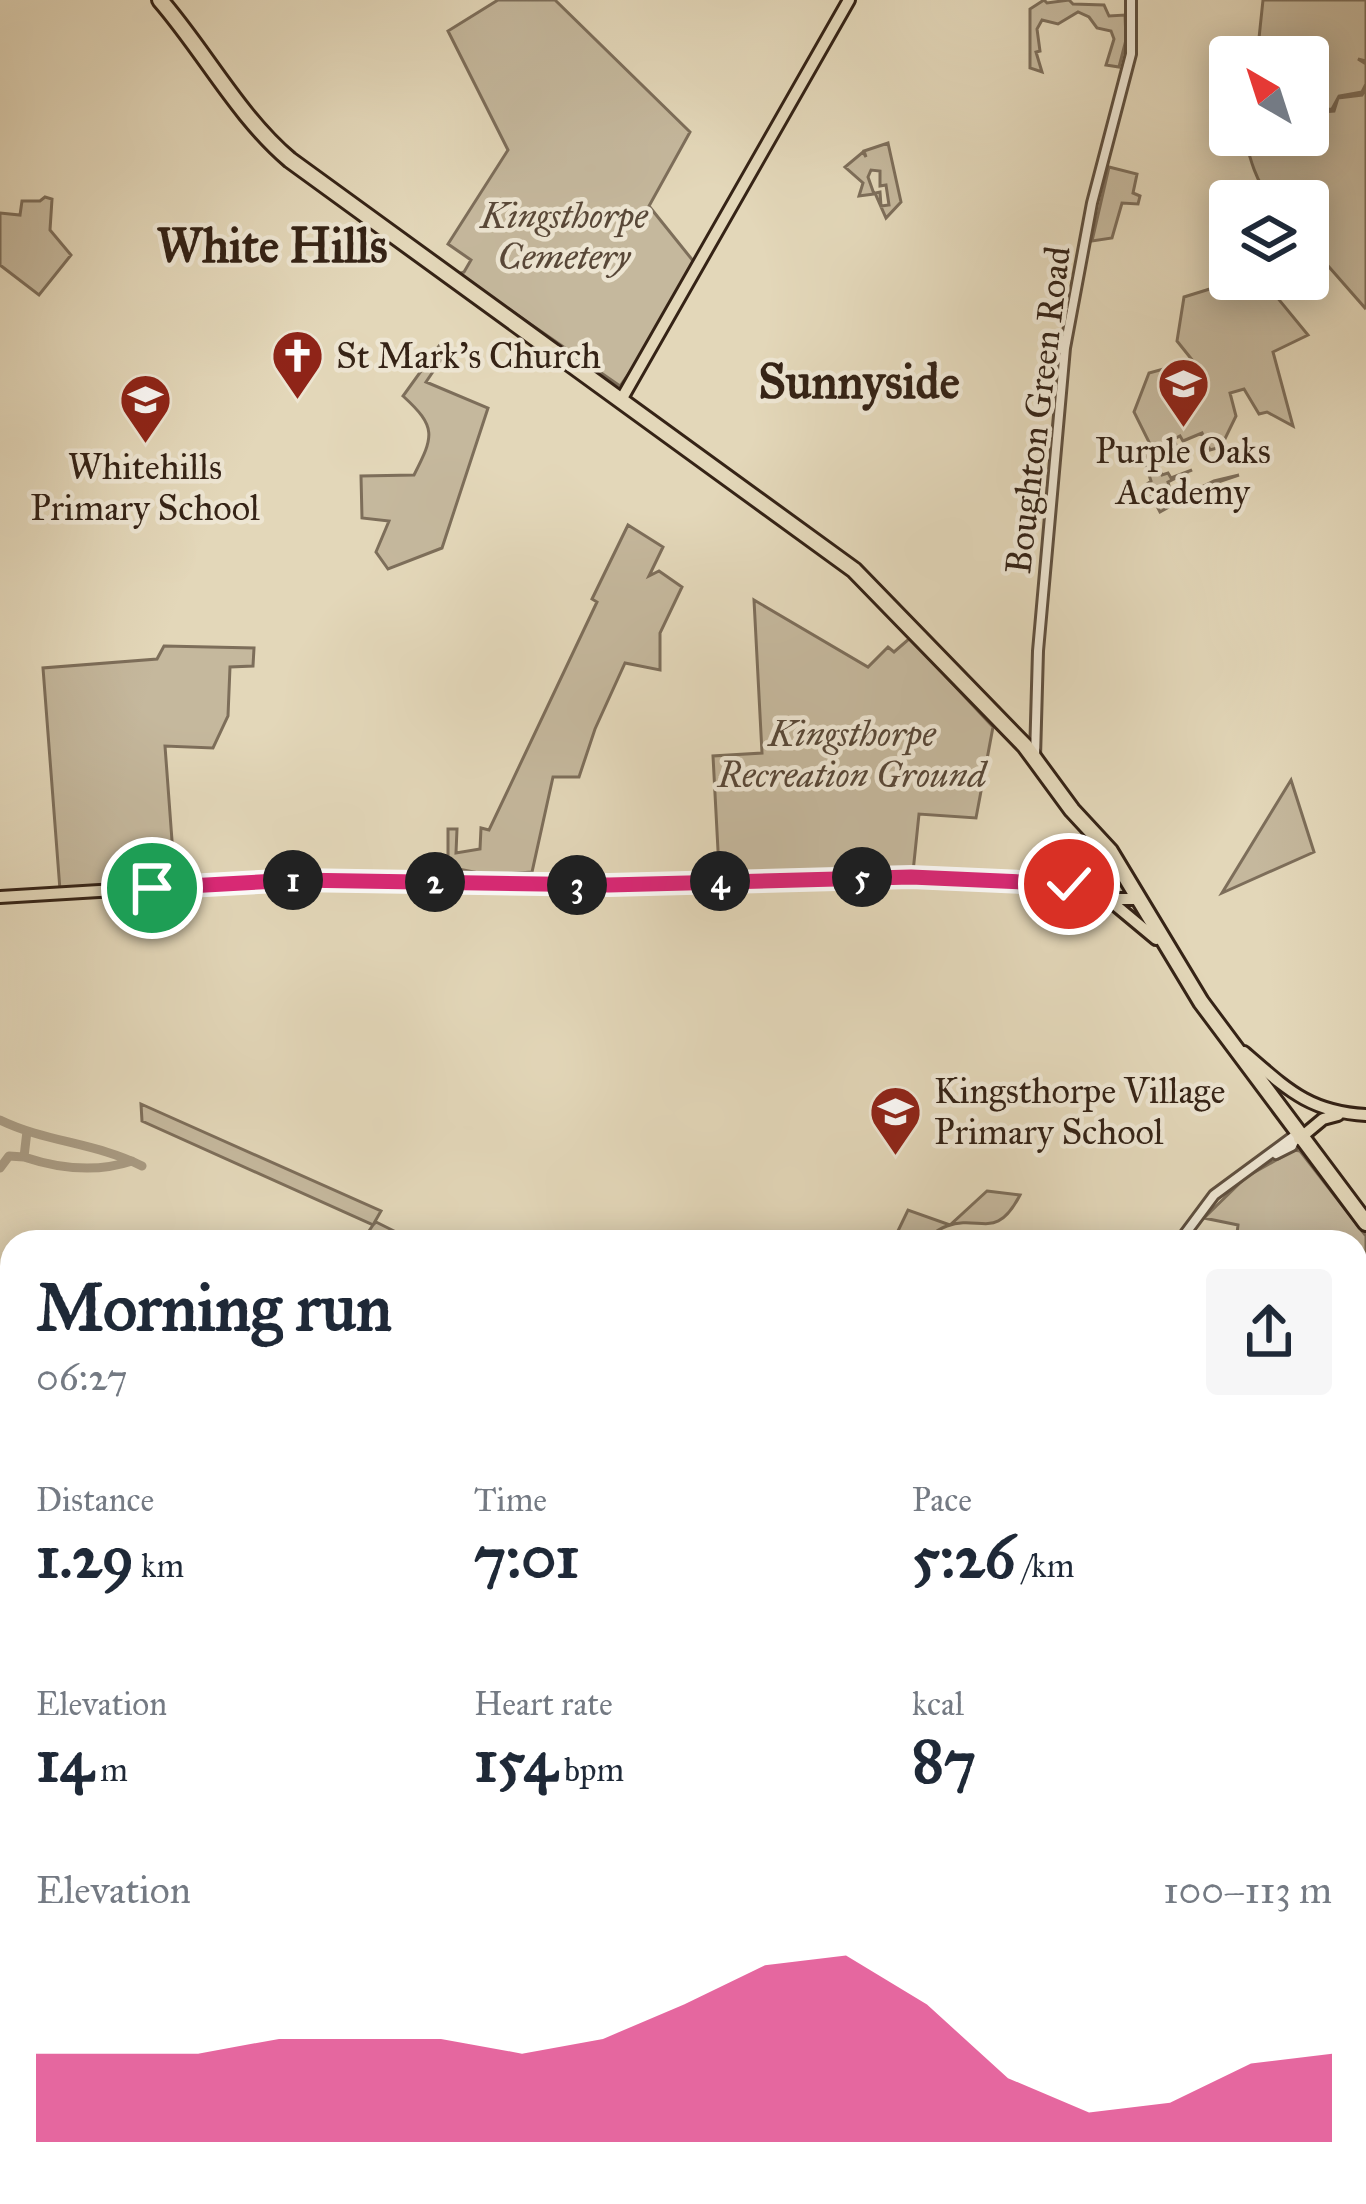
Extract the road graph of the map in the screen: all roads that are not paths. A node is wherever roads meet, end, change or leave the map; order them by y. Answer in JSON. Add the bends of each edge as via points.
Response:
{"nodes":[{"id":1,"x":160,"y":0,"type":"edge"},
{"id":2,"x":849,"y":0,"type":"edge"},
{"id":3,"x":1131,"y":0,"type":"edge"},
{"id":4,"x":621,"y":400,"type":"junction"},
{"id":5,"x":1034,"y":759,"type":"junction"},
{"id":6,"x":0,"y":896,"type":"edge"},
{"id":7,"x":1105,"y":896,"type":"junction"},
{"id":8,"x":1136,"y":898,"type":"junction"},
{"id":9,"x":1156,"y":939,"type":"junction"},
{"id":10,"x":1232,"y":1042,"type":"junction"},
{"id":11,"x":1250,"y":1073,"type":"junction"},
{"id":12,"x":1282,"y":1087,"type":"junction"},
{"id":13,"x":1328,"y":1110,"type":"junction"},
{"id":14,"x":1348,"y":1114,"type":"junction"},
{"id":15,"x":1366,"y":1115,"type":"edge"},
{"id":16,"x":1295,"y":1136,"type":"junction"},
{"id":17,"x":1198,"y":1211,"type":"junction"},
{"id":18,"x":1366,"y":1223,"type":"edge"},
{"id":19,"x":1186,"y":1230,"type":"edge"}],
"edges":[{"from":1,"to":4,"type":"highway","via":[[272,144]]},
{"from":2,"to":4,"type":"main road"},
{"from":3,"to":5,"type":"street","name":"Boughton Green Road","via":[[1131,54],[1062,369]]},
{"from":4,"to":5,"type":"highway","via":[[851,567]]},
{"from":5,"to":8,"type":"highway"},
{"from":6,"to":7,"type":"main road","via":[[264,880],[609,885],[893,877],[1047,881]]},
{"from":7,"to":8,"type":"main road"},
{"from":7,"to":9,"type":"main road"},
{"from":8,"to":9,"type":"highway"},
{"from":8,"to":10,"type":"highway"},
{"from":9,"to":11,"type":"highway"},
{"from":10,"to":11,"type":"highway"},
{"from":10,"to":12,"type":"main road"},
{"from":11,"to":12,"type":"main road"},
{"from":11,"to":16,"type":"highway"},
{"from":11,"to":16,"type":"highway"},
{"from":12,"to":13,"type":"main road"},
{"from":13,"to":14,"type":"main road"},
{"from":13,"to":16,"type":"main road"},
{"from":14,"to":15,"type":"main road"},
{"from":14,"to":16,"type":"main road"},
{"from":16,"to":17,"type":"street"},
{"from":16,"to":17,"type":"street","via":[[1226,1181]]},
{"from":16,"to":18,"type":"highway"},
{"from":17,"to":19,"type":"street"}]}
